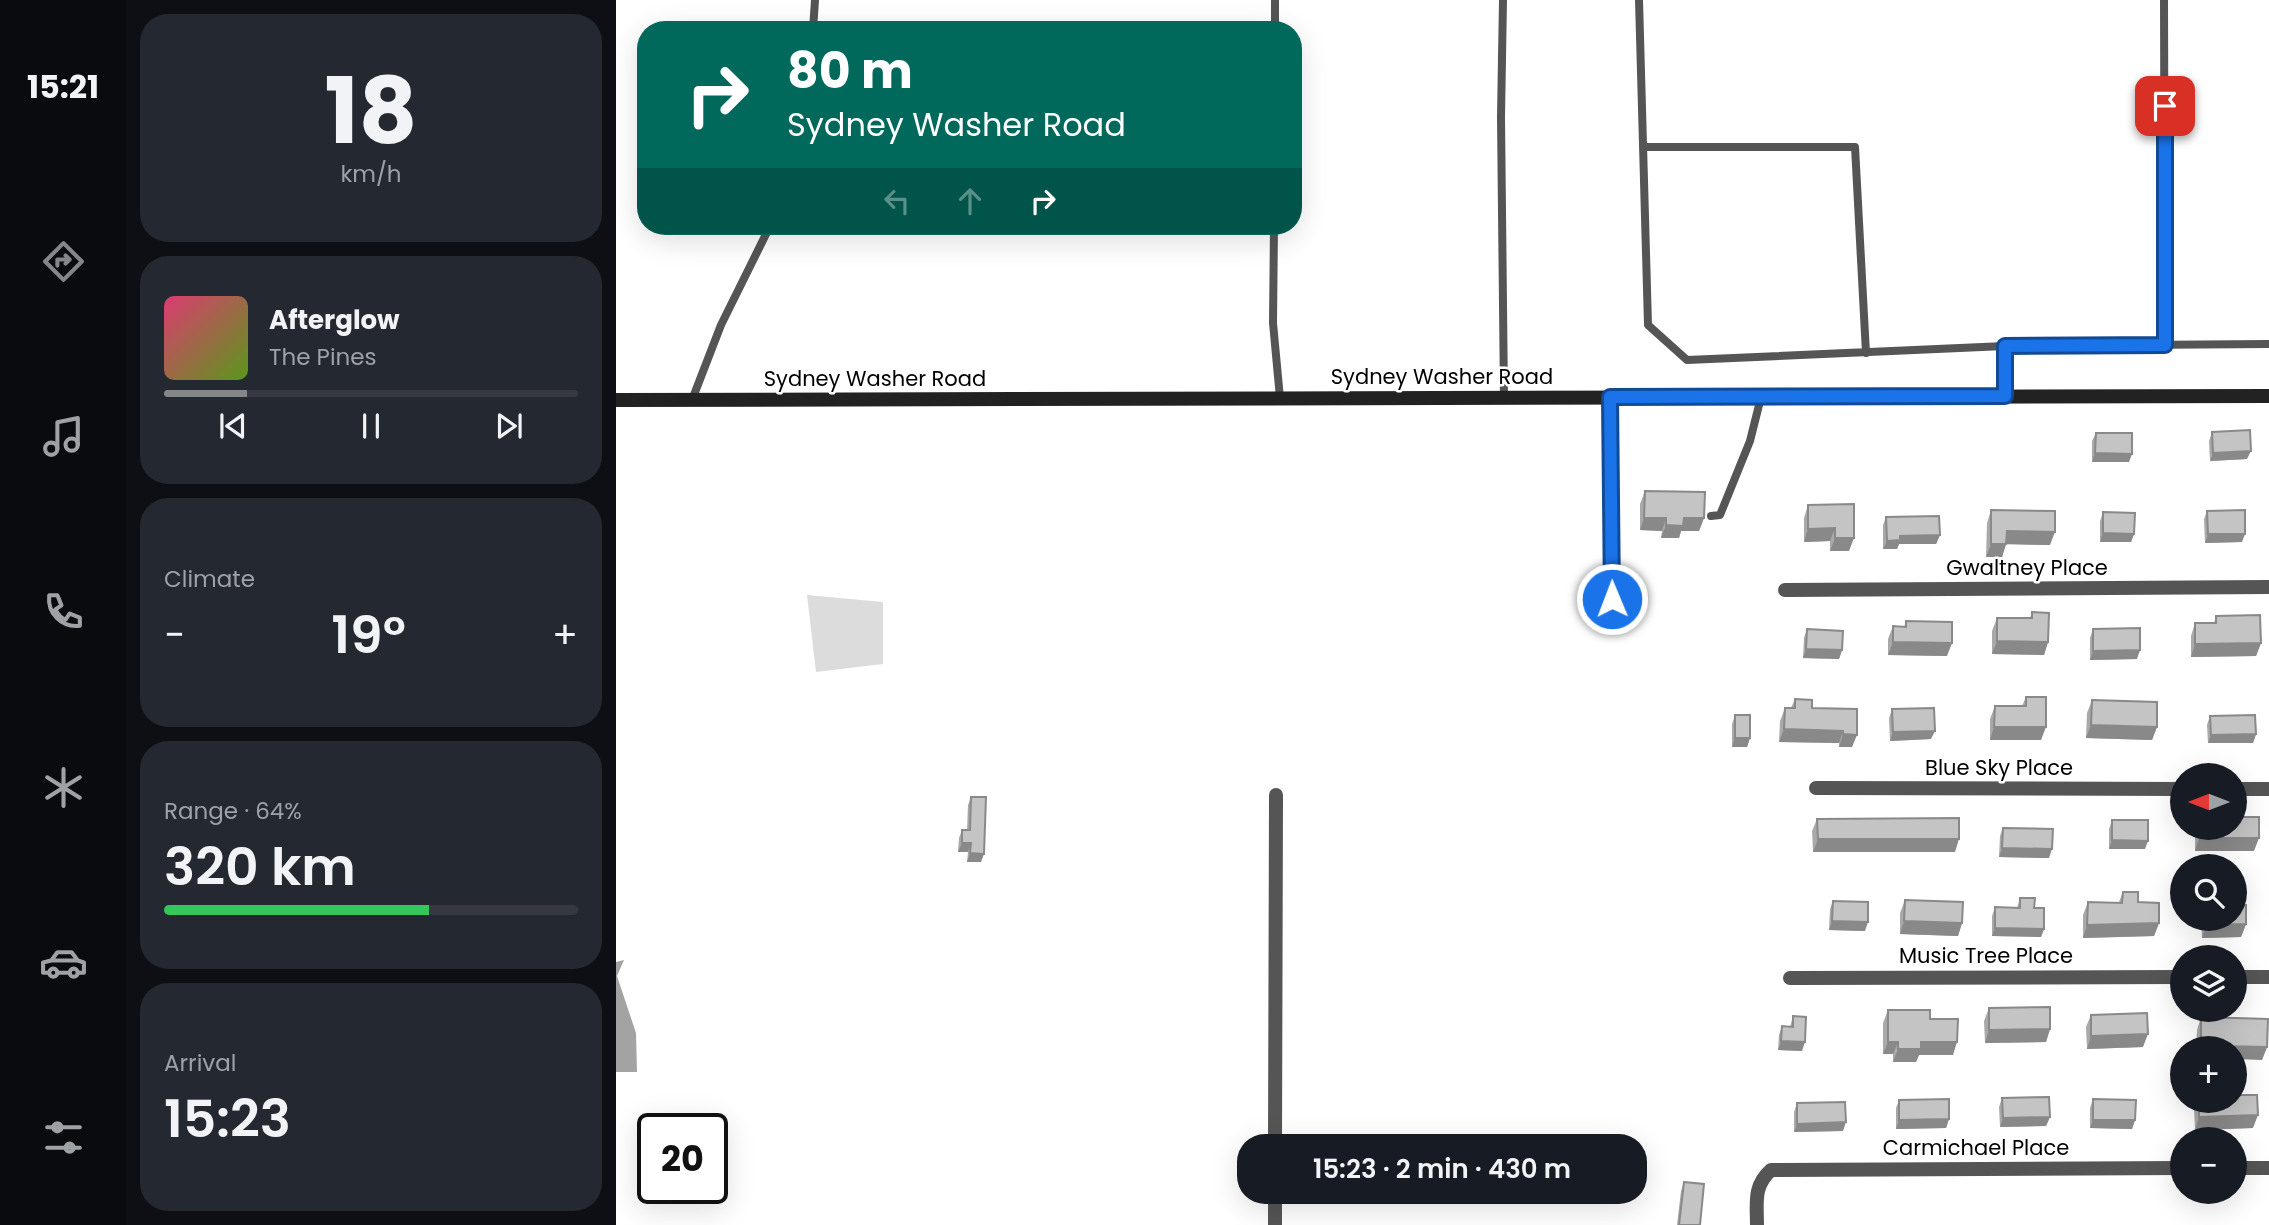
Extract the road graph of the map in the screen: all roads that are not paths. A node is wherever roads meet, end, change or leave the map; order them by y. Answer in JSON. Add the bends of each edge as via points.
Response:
{"nodes":[{"id":1,"x":815,"y":0,"type":"edge"},
{"id":2,"x":1275,"y":0,"type":"edge"},
{"id":3,"x":1503,"y":0,"type":"edge"},
{"id":4,"x":1639,"y":0,"type":"edge"},
{"id":5,"x":2164,"y":0,"type":"edge"},
{"id":6,"x":814,"y":21,"type":"edge"},
{"id":7,"x":1275,"y":21,"type":"edge"},
{"id":8,"x":1643,"y":147,"type":"junction"},
{"id":9,"x":766,"y":235,"type":"edge"},
{"id":10,"x":1273,"y":235,"type":"edge"},
{"id":11,"x":2269,"y":344,"type":"edge"},
{"id":12,"x":2165,"y":345,"type":"junction"},
{"id":13,"x":2005,"y":346,"type":"junction"},
{"id":14,"x":1866,"y":353,"type":"junction"},
{"id":15,"x":2005,"y":396,"type":"junction"},
{"id":16,"x":2269,"y":396,"type":"edge"},
{"id":17,"x":1610,"y":397,"type":"junction"},
{"id":18,"x":1761,"y":397,"type":"junction"},
{"id":19,"x":1280,"y":398,"type":"junction"},
{"id":20,"x":1504,"y":398,"type":"junction"},
{"id":21,"x":616,"y":400,"type":"edge"},
{"id":22,"x":692,"y":400,"type":"junction"},
{"id":23,"x":1711,"y":516,"type":"dead end"},
{"id":24,"x":2269,"y":587,"type":"edge"},
{"id":25,"x":1785,"y":590,"type":"dead end"},
{"id":26,"x":1612,"y":599,"type":"dead end"},
{"id":27,"x":1816,"y":788,"type":"dead end"},
{"id":28,"x":2170,"y":789,"type":"edge"},
{"id":29,"x":2247,"y":789,"type":"edge"},
{"id":30,"x":2269,"y":789,"type":"edge"},
{"id":31,"x":1276,"y":795,"type":"dead end"},
{"id":32,"x":2170,"y":977,"type":"edge"},
{"id":33,"x":2247,"y":977,"type":"edge"},
{"id":34,"x":2269,"y":977,"type":"edge"},
{"id":35,"x":1790,"y":978,"type":"dead end"},
{"id":36,"x":1275,"y":1134,"type":"edge"},
{"id":37,"x":2170,"y":1168,"type":"edge"},
{"id":38,"x":2247,"y":1168,"type":"edge"},
{"id":39,"x":2269,"y":1168,"type":"edge"},
{"id":40,"x":1275,"y":1204,"type":"edge"},
{"id":41,"x":1275,"y":1225,"type":"edge"},
{"id":42,"x":1757,"y":1225,"type":"edge"}],
"edges":[{"from":1,"to":6,"type":"lane"},
{"from":2,"to":7,"type":"lane"},
{"from":3,"to":20,"type":"lane"},
{"from":4,"to":8,"type":"lane"},
{"from":5,"to":12,"type":"lane"},
{"from":8,"to":14,"type":"lane","via":[[1648,325],[1687,360]]},
{"from":8,"to":14,"type":"lane","via":[[1856,147]]},
{"from":9,"to":22,"type":"lane"},
{"from":10,"to":19,"type":"lane","via":[[1273,323]]},
{"from":11,"to":12,"type":"lane"},
{"from":12,"to":13,"type":"lane"},
{"from":13,"to":14,"type":"lane"},
{"from":13,"to":15,"type":"lane"},
{"from":15,"to":16,"type":"street","name":"Sydney Washer Road"},
{"from":15,"to":18,"type":"street","name":"Sydney Washer Road"},
{"from":17,"to":18,"type":"street","name":"Sydney Washer Road"},
{"from":17,"to":20,"type":"street","name":"Sydney Washer Road"},
{"from":17,"to":26,"type":"lane"},
{"from":18,"to":23,"type":"lane","via":[[1750,440],[1720,515]]},
{"from":19,"to":20,"type":"street","name":"Sydney Washer Road"},
{"from":19,"to":22,"type":"street","name":"Sydney Washer Road"},
{"from":21,"to":22,"type":"street","name":"Sydney Washer Road"},
{"from":24,"to":25,"type":"street","name":"Gwaltney Place"},
{"from":27,"to":28,"type":"street","name":"Blue Sky Place"},
{"from":29,"to":30,"type":"street"},
{"from":31,"to":36,"type":"street"},
{"from":32,"to":35,"type":"street","name":"Music Tree Place"},
{"from":33,"to":34,"type":"street"},
{"from":37,"to":42,"type":"street","name":"Carmichael Place","via":[[1770,1170],[1761,1178],[1757,1192]]},
{"from":38,"to":39,"type":"street"},
{"from":40,"to":41,"type":"street"}]}
